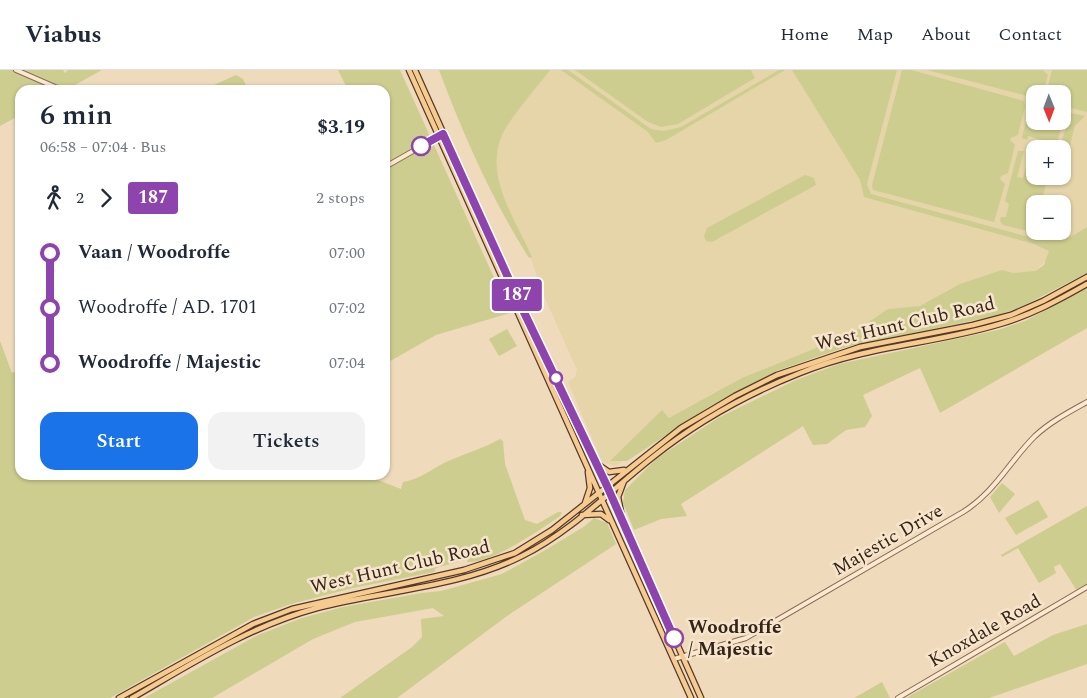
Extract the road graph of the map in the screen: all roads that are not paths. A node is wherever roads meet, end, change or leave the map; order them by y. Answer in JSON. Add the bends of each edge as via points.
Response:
{"nodes":[{"id":1,"x":16,"y":70,"type":"edge"},
{"id":2,"x":409,"y":70,"type":"edge"},
{"id":3,"x":415,"y":70,"type":"edge"},
{"id":4,"x":50,"y":85,"type":"edge"},
{"id":5,"x":443,"y":134,"type":"junction"},
{"id":6,"x":438,"y":136,"type":"junction"},
{"id":7,"x":390,"y":164,"type":"edge"},
{"id":8,"x":1087,"y":277,"type":"edge"},
{"id":9,"x":1087,"y":284,"type":"edge"},
{"id":10,"x":562,"y":393,"type":"junction"},
{"id":11,"x":556,"y":396,"type":"junction"},
{"id":12,"x":1087,"y":402,"type":"edge"},
{"id":13,"x":593,"y":457,"type":"junction"},
{"id":14,"x":587,"y":465,"type":"junction"},
{"id":15,"x":628,"y":469,"type":"junction"},
{"id":16,"x":625,"y":480,"type":"junction"},
{"id":17,"x":607,"y":486,"type":"junction"},
{"id":18,"x":610,"y":492,"type":"junction"},
{"id":19,"x":598,"y":493,"type":"junction"},
{"id":20,"x":601,"y":499,"type":"junction"},
{"id":21,"x":584,"y":504,"type":"junction"},
{"id":22,"x":581,"y":516,"type":"junction"},
{"id":23,"x":623,"y":523,"type":"junction"},
{"id":24,"x":614,"y":529,"type":"junction"},
{"id":25,"x":1087,"y":588,"type":"edge"},
{"id":26,"x":664,"y":616,"type":"junction"},
{"id":27,"x":656,"y":620,"type":"junction"},
{"id":28,"x":682,"y":657,"type":"junction"},
{"id":29,"x":674,"y":660,"type":"junction"},
{"id":30,"x":119,"y":698,"type":"edge"},
{"id":31,"x":132,"y":698,"type":"edge"},
{"id":32,"x":691,"y":698,"type":"edge"},
{"id":33,"x":701,"y":698,"type":"edge"},
{"id":34,"x":898,"y":698,"type":"edge"}],
"edges":[{"from":1,"to":4,"type":"street"},
{"from":2,"to":6,"type":"main road"},
{"from":3,"to":5,"type":"main road"},
{"from":5,"to":6,"type":"street"},
{"from":5,"to":10,"type":"main road"},
{"from":6,"to":7,"type":"street"},
{"from":6,"to":11,"type":"main road"},
{"from":8,"to":15,"type":"main road","name":"West Hunt Club Road","via":[[1043,301],[1000,318],[869,344],[796,367],[708,411]]},
{"from":9,"to":16,"type":"main road","name":"West Hunt Club Road","via":[[1044,308],[1009,321],[970,332],[872,350],[816,366],[785,379],[699,424]]},
{"from":10,"to":11,"type":"main road"},
{"from":10,"to":13,"type":"main road"},
{"from":11,"to":14,"type":"main road"},
{"from":12,"to":28,"type":"street","name":"Majestic Drive","via":[[1034,437],[988,494],[963,512],[746,638]]},
{"from":13,"to":15,"type":"main road","via":[[606,471]]},
{"from":13,"to":17,"type":"main road"},
{"from":14,"to":19,"type":"main road"},
{"from":14,"to":21,"type":"main road","via":[[590,488]]},
{"from":15,"to":17,"type":"main road","name":"West Hunt Club Road"},
{"from":16,"to":18,"type":"main road","name":"West Hunt Club Road"},
{"from":16,"to":23,"type":"main road","via":[[618,500]]},
{"from":17,"to":18,"type":"main road"},
{"from":17,"to":19,"type":"main road","name":"West Hunt Club Road"},
{"from":18,"to":20,"type":"main road","name":"West Hunt Club Road"},
{"from":18,"to":23,"type":"main road"},
{"from":19,"to":20,"type":"main road"},
{"from":19,"to":21,"type":"main road","name":"West Hunt Club Road"},
{"from":20,"to":22,"type":"main road","name":"West Hunt Club Road"},
{"from":20,"to":24,"type":"main road"},
{"from":21,"to":30,"type":"main road","name":"West Hunt Club Road","via":[[547,534],[515,553],[471,568],[292,609],[253,624]]},
{"from":22,"to":24,"type":"main road","via":[[603,514]]},
{"from":22,"to":31,"type":"main road","name":"West Hunt Club Road","via":[[540,546],[489,570],[315,608],[257,629]]},
{"from":23,"to":26,"type":"main road"},
{"from":24,"to":27,"type":"main road"},
{"from":25,"to":34,"type":"street","name":"Knoxdale Road"},
{"from":26,"to":27,"type":"main road"},
{"from":26,"to":28,"type":"main road"},
{"from":27,"to":29,"type":"main road"},
{"from":28,"to":29,"type":"street","name":"Majestic Drive"},
{"from":28,"to":33,"type":"main road"},
{"from":29,"to":32,"type":"main road"}]}
